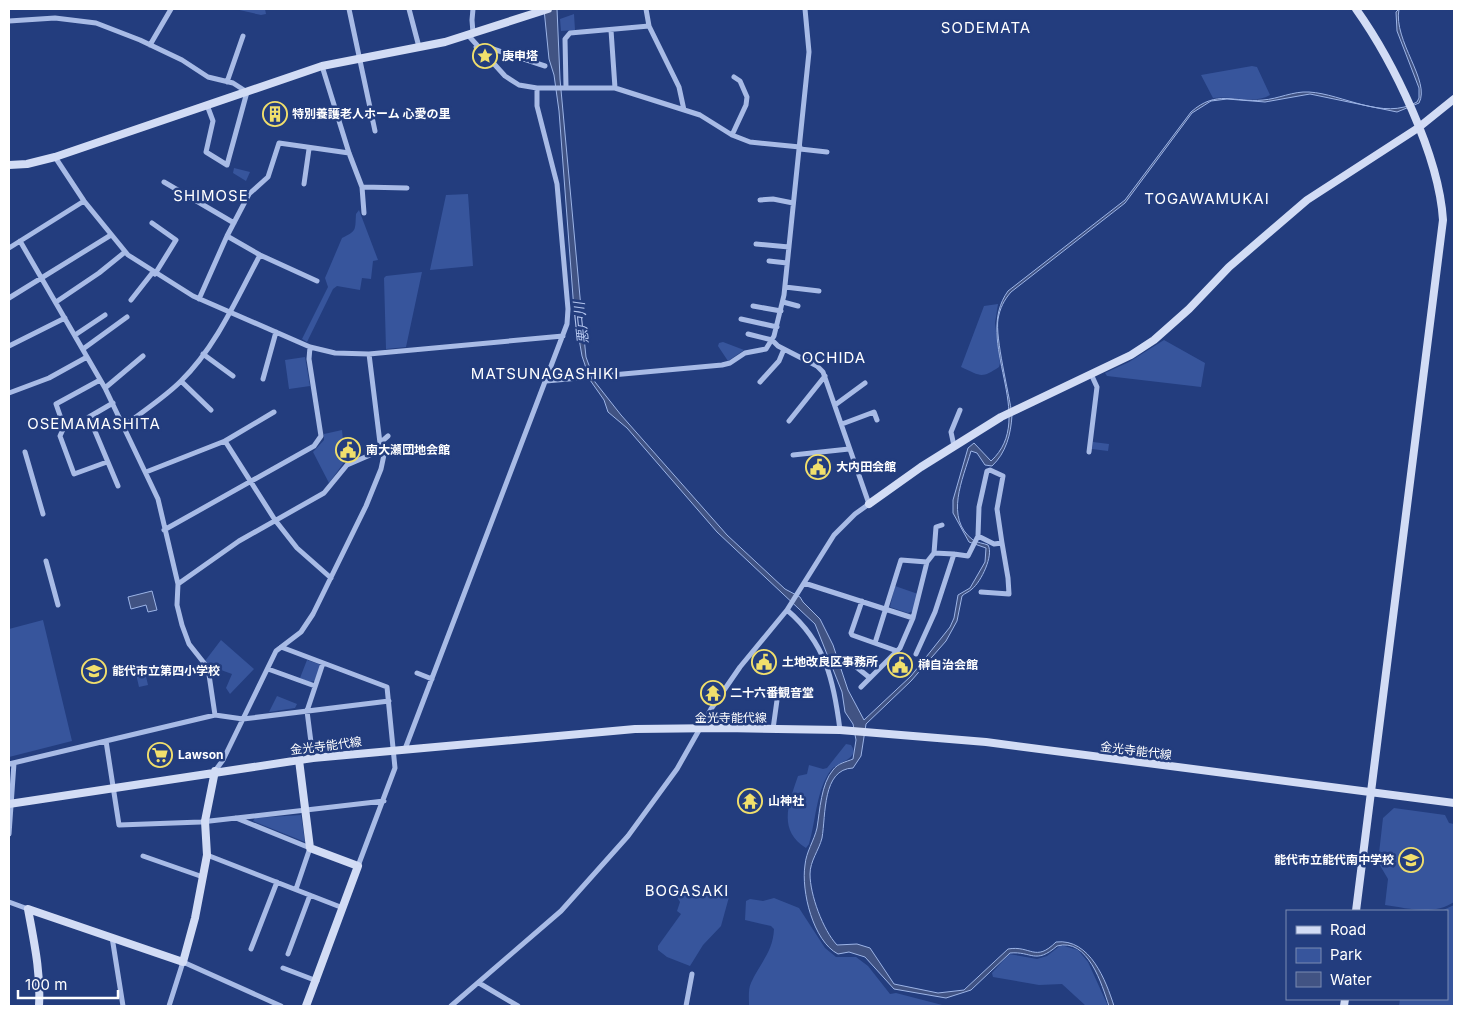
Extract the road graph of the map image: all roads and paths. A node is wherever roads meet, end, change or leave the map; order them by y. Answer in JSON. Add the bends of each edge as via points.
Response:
{"nodes":[{"id":1,"x":171,"y":9,"type":"edge"},
{"id":2,"x":349,"y":9,"type":"edge"},
{"id":3,"x":409,"y":9,"type":"edge"},
{"id":4,"x":473,"y":9,"type":"edge"},
{"id":5,"x":548,"y":9,"type":"edge"},
{"id":6,"x":646,"y":9,"type":"edge"},
{"id":7,"x":805,"y":9,"type":"edge"},
{"id":8,"x":1356,"y":9,"type":"edge"},
{"id":9,"x":9,"y":21,"type":"edge"},
{"id":10,"x":649,"y":26,"type":"junction"},
{"id":11,"x":611,"y":30,"type":"junction"},
{"id":12,"x":470,"y":34,"type":"junction"},
{"id":13,"x":243,"y":36,"type":"dead end"},
{"id":14,"x":150,"y":45,"type":"junction"},
{"id":15,"x":418,"y":47,"type":"junction"},
{"id":16,"x":476,"y":47,"type":"junction"},
{"id":17,"x":358,"y":57,"type":"junction"},
{"id":18,"x":322,"y":66,"type":"junction"},
{"id":19,"x":544,"y":66,"type":"dead end"},
{"id":20,"x":734,"y":77,"type":"dead end"},
{"id":21,"x":227,"y":82,"type":"junction"},
{"id":22,"x":537,"y":88,"type":"junction"},
{"id":23,"x":566,"y":88,"type":"junction"},
{"id":24,"x":615,"y":88,"type":"junction"},
{"id":25,"x":247,"y":92,"type":"junction"},
{"id":26,"x":1454,"y":99,"type":"edge"},
{"id":27,"x":207,"y":105,"type":"junction"},
{"id":28,"x":684,"y":110,"type":"junction"},
{"id":29,"x":1418,"y":128,"type":"junction"},
{"id":30,"x":375,"y":131,"type":"dead end"},
{"id":31,"x":732,"y":135,"type":"junction"},
{"id":32,"x":800,"y":148,"type":"junction"},
{"id":33,"x":309,"y":149,"type":"junction"},
{"id":34,"x":827,"y":152,"type":"dead end"},
{"id":35,"x":349,"y":153,"type":"junction"},
{"id":36,"x":55,"y":157,"type":"junction"},
{"id":37,"x":9,"y":165,"type":"edge"},
{"id":38,"x":164,"y":182,"type":"dead end"},
{"id":39,"x":304,"y":184,"type":"dead end"},
{"id":40,"x":362,"y":187,"type":"junction"},
{"id":41,"x":408,"y":188,"type":"dead end"},
{"id":42,"x":760,"y":200,"type":"dead end"},
{"id":43,"x":84,"y":201,"type":"junction"},
{"id":44,"x":793,"y":203,"type":"junction"},
{"id":45,"x":364,"y":212,"type":"dead end"},
{"id":46,"x":152,"y":223,"type":"dead end"},
{"id":47,"x":234,"y":223,"type":"junction"},
{"id":48,"x":111,"y":235,"type":"junction"},
{"id":49,"x":227,"y":236,"type":"junction"},
{"id":50,"x":20,"y":241,"type":"junction"},
{"id":51,"x":756,"y":244,"type":"dead end"},
{"id":52,"x":789,"y":247,"type":"junction"},
{"id":53,"x":9,"y":248,"type":"edge"},
{"id":54,"x":125,"y":252,"type":"junction"},
{"id":55,"x":260,"y":254,"type":"junction"},
{"id":56,"x":769,"y":261,"type":"dead end"},
{"id":57,"x":787,"y":263,"type":"junction"},
{"id":58,"x":154,"y":273,"type":"junction"},
{"id":59,"x":42,"y":279,"type":"junction"},
{"id":60,"x":318,"y":281,"type":"dead end"},
{"id":61,"x":785,"y":286,"type":"junction"},
{"id":62,"x":819,"y":291,"type":"dead end"},
{"id":63,"x":9,"y":298,"type":"edge"},
{"id":64,"x":199,"y":298,"type":"junction"},
{"id":65,"x":131,"y":300,"type":"dead end"},
{"id":66,"x":56,"y":302,"type":"junction"},
{"id":67,"x":783,"y":302,"type":"junction"},
{"id":68,"x":753,"y":306,"type":"dead end"},
{"id":69,"x":798,"y":306,"type":"dead end"},
{"id":70,"x":781,"y":311,"type":"junction"},
{"id":71,"x":229,"y":313,"type":"junction"},
{"id":72,"x":105,"y":315,"type":"dead end"},
{"id":73,"x":127,"y":317,"type":"dead end"},
{"id":74,"x":65,"y":318,"type":"junction"},
{"id":75,"x":741,"y":319,"type":"dead end"},
{"id":76,"x":777,"y":327,"type":"junction"},
{"id":77,"x":276,"y":332,"type":"junction"},
{"id":78,"x":748,"y":334,"type":"dead end"},
{"id":79,"x":75,"y":335,"type":"junction"},
{"id":80,"x":562,"y":336,"type":"junction"},
{"id":81,"x":772,"y":340,"type":"junction"},
{"id":82,"x":9,"y":346,"type":"edge"},
{"id":83,"x":310,"y":347,"type":"junction"},
{"id":84,"x":83,"y":349,"type":"junction"},
{"id":85,"x":784,"y":349,"type":"junction"},
{"id":86,"x":203,"y":354,"type":"junction"},
{"id":87,"x":369,"y":354,"type":"junction"},
{"id":88,"x":143,"y":356,"type":"dead end"},
{"id":89,"x":87,"y":357,"type":"junction"},
{"id":90,"x":1091,"y":374,"type":"junction"},
{"id":91,"x":233,"y":376,"type":"dead end"},
{"id":92,"x":825,"y":376,"type":"junction"},
{"id":93,"x":263,"y":379,"type":"dead end"},
{"id":94,"x":100,"y":380,"type":"junction"},
{"id":95,"x":181,"y":381,"type":"junction"},
{"id":96,"x":546,"y":381,"type":"junction"},
{"id":97,"x":760,"y":382,"type":"dead end"},
{"id":98,"x":865,"y":383,"type":"dead end"},
{"id":99,"x":105,"y":388,"type":"junction"},
{"id":100,"x":9,"y":393,"type":"edge"},
{"id":101,"x":113,"y":403,"type":"junction"},
{"id":102,"x":835,"y":405,"type":"junction"},
{"id":103,"x":211,"y":410,"type":"dead end"},
{"id":104,"x":960,"y":410,"type":"dead end"},
{"id":105,"x":274,"y":412,"type":"dead end"},
{"id":106,"x":877,"y":420,"type":"dead end"},
{"id":107,"x":789,"y":421,"type":"dead end"},
{"id":108,"x":842,"y":424,"type":"junction"},
{"id":109,"x":124,"y":426,"type":"junction"},
{"id":110,"x":388,"y":436,"type":"dead end"},
{"id":111,"x":225,"y":440,"type":"junction"},
{"id":112,"x":380,"y":443,"type":"junction"},
{"id":113,"x":954,"y":446,"type":"junction"},
{"id":114,"x":849,"y":448,"type":"junction"},
{"id":115,"x":25,"y":452,"type":"dead end"},
{"id":116,"x":1089,"y":452,"type":"dead end"},
{"id":117,"x":792,"y":455,"type":"dead end"},
{"id":118,"x":107,"y":462,"type":"junction"},
{"id":119,"x":146,"y":472,"type":"junction"},
{"id":120,"x":250,"y":482,"type":"junction"},
{"id":121,"x":118,"y":486,"type":"dead end"},
{"id":122,"x":869,"y":504,"type":"junction"},
{"id":123,"x":44,"y":514,"type":"dead end"},
{"id":124,"x":275,"y":520,"type":"junction"},
{"id":125,"x":942,"y":525,"type":"dead end"},
{"id":126,"x":164,"y":530,"type":"junction"},
{"id":127,"x":977,"y":537,"type":"junction"},
{"id":128,"x":1002,"y":543,"type":"junction"},
{"id":129,"x":934,"y":553,"type":"junction"},
{"id":130,"x":954,"y":554,"type":"junction"},
{"id":131,"x":46,"y":561,"type":"dead end"},
{"id":132,"x":928,"y":562,"type":"junction"},
{"id":133,"x":331,"y":578,"type":"junction"},
{"id":134,"x":804,"y":583,"type":"junction"},
{"id":135,"x":178,"y":584,"type":"junction"},
{"id":136,"x":981,"y":592,"type":"dead end"},
{"id":137,"x":862,"y":601,"type":"junction"},
{"id":138,"x":58,"y":605,"type":"dead end"},
{"id":139,"x":886,"y":608,"type":"junction"},
{"id":140,"x":787,"y":610,"type":"junction"},
{"id":141,"x":913,"y":618,"type":"junction"},
{"id":142,"x":875,"y":643,"type":"junction"},
{"id":143,"x":281,"y":648,"type":"junction"},
{"id":144,"x":897,"y":651,"type":"junction"},
{"id":145,"x":916,"y":654,"type":"dead end"},
{"id":146,"x":323,"y":663,"type":"junction"},
{"id":147,"x":855,"y":666,"type":"dead end"},
{"id":148,"x":268,"y":668,"type":"junction"},
{"id":149,"x":417,"y":673,"type":"dead end"},
{"id":150,"x":870,"y":678,"type":"junction"},
{"id":151,"x":432,"y":679,"type":"junction"},
{"id":152,"x":315,"y":686,"type":"junction"},
{"id":153,"x":861,"y":687,"type":"dead end"},
{"id":154,"x":778,"y":693,"type":"dead end"},
{"id":155,"x":389,"y":701,"type":"junction"},
{"id":156,"x":307,"y":711,"type":"junction"},
{"id":157,"x":215,"y":715,"type":"junction"},
{"id":158,"x":243,"y":719,"type":"junction"},
{"id":159,"x":701,"y":729,"type":"junction"},
{"id":160,"x":773,"y":729,"type":"junction"},
{"id":161,"x":840,"y":730,"type":"junction"},
{"id":162,"x":106,"y":741,"type":"junction"},
{"id":163,"x":405,"y":749,"type":"junction"},
{"id":164,"x":393,"y":750,"type":"junction"},
{"id":165,"x":313,"y":758,"type":"junction"},
{"id":166,"x":299,"y":760,"type":"junction"},
{"id":167,"x":11,"y":764,"type":"edge"},
{"id":168,"x":214,"y":771,"type":"junction"},
{"id":169,"x":112,"y":787,"type":"junction"},
{"id":170,"x":1372,"y":794,"type":"junction"},
{"id":171,"x":384,"y":801,"type":"junction"},
{"id":172,"x":10,"y":803,"type":"edge"},
{"id":173,"x":1454,"y":803,"type":"edge"},
{"id":174,"x":304,"y":810,"type":"junction"},
{"id":175,"x":235,"y":817,"type":"junction"},
{"id":176,"x":206,"y":821,"type":"junction"},
{"id":177,"x":9,"y":834,"type":"edge"},
{"id":178,"x":310,"y":848,"type":"junction"},
{"id":179,"x":207,"y":854,"type":"junction"},
{"id":180,"x":143,"y":856,"type":"dead end"},
{"id":181,"x":358,"y":866,"type":"junction"},
{"id":182,"x":203,"y":877,"type":"junction"},
{"id":183,"x":277,"y":882,"type":"junction"},
{"id":184,"x":296,"y":890,"type":"junction"},
{"id":185,"x":310,"y":895,"type":"junction"},
{"id":186,"x":9,"y":902,"type":"edge"},
{"id":187,"x":344,"y":908,"type":"junction"},
{"id":188,"x":28,"y":909,"type":"junction"},
{"id":189,"x":1356,"y":910,"type":"edge"},
{"id":190,"x":112,"y":937,"type":"junction"},
{"id":191,"x":251,"y":949,"type":"dead end"},
{"id":192,"x":288,"y":954,"type":"dead end"},
{"id":193,"x":183,"y":962,"type":"junction"},
{"id":194,"x":283,"y":968,"type":"dead end"},
{"id":195,"x":692,"y":974,"type":"dead end"},
{"id":196,"x":316,"y":981,"type":"junction"},
{"id":197,"x":479,"y":983,"type":"junction"},
{"id":198,"x":272,"y":1004,"type":"edge"},
{"id":199,"x":39,"y":1006,"type":"edge"},
{"id":200,"x":123,"y":1006,"type":"edge"},
{"id":201,"x":171,"y":1006,"type":"edge"},
{"id":202,"x":281,"y":1006,"type":"edge"},
{"id":203,"x":306,"y":1006,"type":"edge"},
{"id":204,"x":451,"y":1006,"type":"edge"},
{"id":205,"x":518,"y":1006,"type":"edge"},
{"id":206,"x":686,"y":1006,"type":"edge"}],
"edges":[{"from":1,"to":14,"type":"street"},
{"from":2,"to":17,"type":"street"},
{"from":3,"to":15,"type":"street"},
{"from":4,"to":12,"type":"street"},
{"from":5,"to":12,"type":"street"},
{"from":6,"to":10,"type":"street"},
{"from":7,"to":32,"type":"street","via":[[809,52]]},
{"from":8,"to":29,"type":"street","via":[[1382,48]]},
{"from":9,"to":14,"type":"street","via":[[76,19],[116,30]]},
{"from":10,"to":11,"type":"street"},
{"from":10,"to":28,"type":"street","via":[[684,101]]},
{"from":11,"to":23,"type":"street","via":[[570,33],[565,39]]},
{"from":11,"to":24,"type":"street"},
{"from":12,"to":15,"type":"street"},
{"from":12,"to":16,"type":"street"},
{"from":13,"to":21,"type":"street"},
{"from":14,"to":21,"type":"street","via":[[208,77]]},
{"from":15,"to":17,"type":"street"},
{"from":16,"to":19,"type":"street","via":[[490,48]]},
{"from":16,"to":22,"type":"street","via":[[505,76],[519,85]]},
{"from":17,"to":18,"type":"street"},
{"from":17,"to":30,"type":"street"},
{"from":18,"to":25,"type":"street"},
{"from":18,"to":35,"type":"street"},
{"from":20,"to":31,"type":"street","via":[[740,81],[747,97]]},
{"from":21,"to":25,"type":"street"},
{"from":22,"to":23,"type":"street"},
{"from":22,"to":80,"type":"street","via":[[536,106],[558,193],[568,309]]},
{"from":23,"to":24,"type":"street"},
{"from":24,"to":28,"type":"street"},
{"from":25,"to":27,"type":"street"},
{"from":25,"to":27,"type":"street","via":[[227,165],[206,152],[213,121]]},
{"from":26,"to":29,"type":"street"},
{"from":27,"to":36,"type":"street"},
{"from":28,"to":31,"type":"street","via":[[700,115]]},
{"from":29,"to":90,"type":"street","via":[[1307,200],[1229,267],[1154,340]]},
{"from":29,"to":170,"type":"street","via":[[1442,201],[1442,238]]},
{"from":31,"to":32,"type":"street","via":[[750,142]]},
{"from":32,"to":34,"type":"street"},
{"from":32,"to":44,"type":"street"},
{"from":33,"to":35,"type":"street"},
{"from":33,"to":39,"type":"street"},
{"from":33,"to":47,"type":"street","via":[[278,143],[268,177],[249,194]]},
{"from":35,"to":40,"type":"street"},
{"from":36,"to":37,"type":"street"},
{"from":36,"to":43,"type":"street"},
{"from":38,"to":47,"type":"street"},
{"from":40,"to":41,"type":"street"},
{"from":40,"to":45,"type":"street"},
{"from":42,"to":44,"type":"street"},
{"from":43,"to":48,"type":"street"},
{"from":43,"to":50,"type":"street"},
{"from":44,"to":52,"type":"street"},
{"from":46,"to":58,"type":"street","via":[[176,240]]},
{"from":47,"to":49,"type":"street"},
{"from":48,"to":54,"type":"street"},
{"from":48,"to":59,"type":"street"},
{"from":49,"to":55,"type":"street"},
{"from":49,"to":64,"type":"street"},
{"from":50,"to":53,"type":"street"},
{"from":50,"to":59,"type":"street"},
{"from":51,"to":52,"type":"street"},
{"from":52,"to":57,"type":"street"},
{"from":54,"to":58,"type":"street"},
{"from":54,"to":66,"type":"street"},
{"from":55,"to":60,"type":"street"},
{"from":55,"to":71,"type":"street"},
{"from":56,"to":57,"type":"street"},
{"from":57,"to":61,"type":"street"},
{"from":58,"to":64,"type":"street"},
{"from":58,"to":65,"type":"street"},
{"from":59,"to":63,"type":"street"},
{"from":59,"to":66,"type":"street"},
{"from":61,"to":62,"type":"street"},
{"from":61,"to":67,"type":"street"},
{"from":64,"to":71,"type":"street"},
{"from":66,"to":74,"type":"street"},
{"from":67,"to":69,"type":"street"},
{"from":67,"to":70,"type":"street"},
{"from":68,"to":70,"type":"street"},
{"from":70,"to":76,"type":"street"},
{"from":71,"to":77,"type":"street"},
{"from":71,"to":86,"type":"street"},
{"from":72,"to":79,"type":"street"},
{"from":73,"to":84,"type":"street"},
{"from":74,"to":79,"type":"street"},
{"from":74,"to":82,"type":"street"},
{"from":75,"to":76,"type":"street"},
{"from":76,"to":81,"type":"street"},
{"from":77,"to":83,"type":"street"},
{"from":77,"to":93,"type":"street"},
{"from":78,"to":81,"type":"street"},
{"from":79,"to":84,"type":"street"},
{"from":80,"to":87,"type":"street"},
{"from":80,"to":96,"type":"street"},
{"from":81,"to":85,"type":"street"},
{"from":81,"to":96,"type":"street","via":[[766,349],[745,353],[727,365]]},
{"from":83,"to":87,"type":"street","via":[[334,353]]},
{"from":83,"to":120,"type":"street","via":[[321,436],[314,446]]},
{"from":84,"to":89,"type":"street"},
{"from":85,"to":92,"type":"street","via":[[817,366]]},
{"from":85,"to":97,"type":"street","via":[[779,361]]},
{"from":86,"to":91,"type":"street"},
{"from":86,"to":95,"type":"street"},
{"from":87,"to":112,"type":"street"},
{"from":88,"to":99,"type":"street"},
{"from":89,"to":94,"type":"street"},
{"from":89,"to":100,"type":"street","via":[[49,378]]},
{"from":90,"to":113,"type":"street","via":[[1001,417]]},
{"from":90,"to":116,"type":"street","via":[[1097,386]]},
{"from":92,"to":102,"type":"street"},
{"from":92,"to":107,"type":"street"},
{"from":94,"to":99,"type":"street"},
{"from":94,"to":118,"type":"street","via":[[56,404],[64,427],[60,436],[74,474]]},
{"from":95,"to":103,"type":"street"},
{"from":95,"to":109,"type":"street"},
{"from":96,"to":151,"type":"street"},
{"from":98,"to":102,"type":"street"},
{"from":99,"to":101,"type":"street"},
{"from":101,"to":109,"type":"street"},
{"from":101,"to":118,"type":"street","via":[[89,417]]},
{"from":102,"to":108,"type":"street"},
{"from":104,"to":113,"type":"street","via":[[951,432]]},
{"from":105,"to":111,"type":"street"},
{"from":106,"to":108,"type":"street","via":[[874,412]]},
{"from":108,"to":114,"type":"street"},
{"from":109,"to":119,"type":"street"},
{"from":110,"to":112,"type":"street"},
{"from":111,"to":119,"type":"street"},
{"from":111,"to":120,"type":"street"},
{"from":112,"to":124,"type":"street","via":[[377,452],[347,465],[324,493]]},
{"from":112,"to":133,"type":"street","via":[[385,450],[381,469]]},
{"from":113,"to":122,"type":"street"},
{"from":114,"to":117,"type":"street"},
{"from":114,"to":122,"type":"street"},
{"from":115,"to":123,"type":"street"},
{"from":118,"to":121,"type":"street"},
{"from":119,"to":126,"type":"street","via":[[158,499]]},
{"from":120,"to":124,"type":"street"},
{"from":120,"to":126,"type":"street"},
{"from":122,"to":134,"type":"street","via":[[834,534]]},
{"from":124,"to":133,"type":"street","via":[[297,548]]},
{"from":124,"to":135,"type":"street"},
{"from":125,"to":129,"type":"street","via":[[936,527]]},
{"from":126,"to":135,"type":"street"},
{"from":127,"to":128,"type":"street","via":[[994,544]]},
{"from":127,"to":128,"type":"street","via":[[979,507],[987,471],[990,470],[1003,476],[997,509]]},
{"from":127,"to":130,"type":"street","via":[[968,556]]},
{"from":128,"to":136,"type":"street","via":[[1009,594]]},
{"from":129,"to":130,"type":"street"},
{"from":129,"to":132,"type":"street"},
{"from":130,"to":145,"type":"street","via":[[935,612]]},
{"from":131,"to":138,"type":"street"},
{"from":132,"to":139,"type":"street","via":[[902,560]]},
{"from":132,"to":141,"type":"street"},
{"from":133,"to":143,"type":"street","via":[[301,632]]},
{"from":134,"to":137,"type":"street"},
{"from":134,"to":140,"type":"street"},
{"from":135,"to":157,"type":"street","via":[[177,605],[182,625],[188,644],[208,668]]},
{"from":137,"to":139,"type":"street"},
{"from":137,"to":142,"type":"street","via":[[851,633]]},
{"from":139,"to":141,"type":"street"},
{"from":139,"to":142,"type":"street"},
{"from":140,"to":159,"type":"street","via":[[740,667],[711,708]]},
{"from":140,"to":161,"type":"street","via":[[802,622],[817,642],[836,698]]},
{"from":141,"to":144,"type":"street"},
{"from":142,"to":144,"type":"street"},
{"from":143,"to":146,"type":"street"},
{"from":143,"to":148,"type":"street"},
{"from":144,"to":150,"type":"street"},
{"from":146,"to":152,"type":"street"},
{"from":146,"to":155,"type":"street","via":[[387,687]]},
{"from":147,"to":150,"type":"street"},
{"from":148,"to":152,"type":"street"},
{"from":148,"to":158,"type":"street"},
{"from":149,"to":151,"type":"street"},
{"from":150,"to":153,"type":"street"},
{"from":151,"to":163,"type":"street"},
{"from":152,"to":156,"type":"street"},
{"from":154,"to":160,"type":"street"},
{"from":155,"to":156,"type":"street"},
{"from":155,"to":164,"type":"street"},
{"from":156,"to":158,"type":"street"},
{"from":156,"to":165,"type":"street"},
{"from":157,"to":158,"type":"street"},
{"from":157,"to":162,"type":"street"},
{"from":158,"to":168,"type":"street"},
{"from":159,"to":160,"type":"street","name":"金光寺能代線"},
{"from":159,"to":163,"type":"street","name":"金光寺能代線","via":[[635,729]]},
{"from":159,"to":197,"type":"street","via":[[661,793],[624,842],[561,912]]},
{"from":160,"to":161,"type":"street","name":"金光寺能代線"},
{"from":161,"to":170,"type":"street","name":"金光寺能代線","via":[[986,742]]},
{"from":162,"to":167,"type":"street"},
{"from":162,"to":169,"type":"street"},
{"from":163,"to":164,"type":"street","name":"金光寺能代線"},
{"from":164,"to":165,"type":"street","name":"金光寺能代線"},
{"from":164,"to":171,"type":"street","via":[[395,768]]},
{"from":165,"to":166,"type":"street","name":"金光寺能代線"},
{"from":166,"to":168,"type":"street","name":"金光寺能代線"},
{"from":166,"to":174,"type":"street"},
{"from":167,"to":172,"type":"street"},
{"from":168,"to":169,"type":"street","name":"金光寺能代線"},
{"from":168,"to":176,"type":"street"},
{"from":169,"to":172,"type":"street","name":"金光寺能代線"},
{"from":169,"to":176,"type":"street","via":[[119,825]]},
{"from":170,"to":173,"type":"street","name":"金光寺能代線"},
{"from":170,"to":189,"type":"street"},
{"from":171,"to":174,"type":"street"},
{"from":171,"to":181,"type":"street"},
{"from":172,"to":177,"type":"street"},
{"from":174,"to":175,"type":"street"},
{"from":174,"to":178,"type":"street"},
{"from":175,"to":176,"type":"street"},
{"from":175,"to":178,"type":"street"},
{"from":176,"to":179,"type":"street"},
{"from":178,"to":181,"type":"street"},
{"from":178,"to":184,"type":"street"},
{"from":179,"to":182,"type":"street"},
{"from":179,"to":183,"type":"street"},
{"from":180,"to":182,"type":"street"},
{"from":181,"to":187,"type":"street"},
{"from":182,"to":193,"type":"street"},
{"from":183,"to":184,"type":"street"},
{"from":183,"to":191,"type":"street"},
{"from":184,"to":185,"type":"street"},
{"from":185,"to":187,"type":"street"},
{"from":185,"to":192,"type":"street"},
{"from":186,"to":188,"type":"street"},
{"from":187,"to":196,"type":"street"},
{"from":188,"to":190,"type":"street"},
{"from":188,"to":199,"type":"street","via":[[38,959]]},
{"from":190,"to":193,"type":"street"},
{"from":190,"to":200,"type":"street"},
{"from":193,"to":198,"type":"street"},
{"from":193,"to":201,"type":"street"},
{"from":194,"to":196,"type":"street"},
{"from":195,"to":206,"type":"street"},
{"from":196,"to":203,"type":"street"},
{"from":197,"to":204,"type":"street"},
{"from":197,"to":205,"type":"street"},
{"from":198,"to":202,"type":"street"}]}
